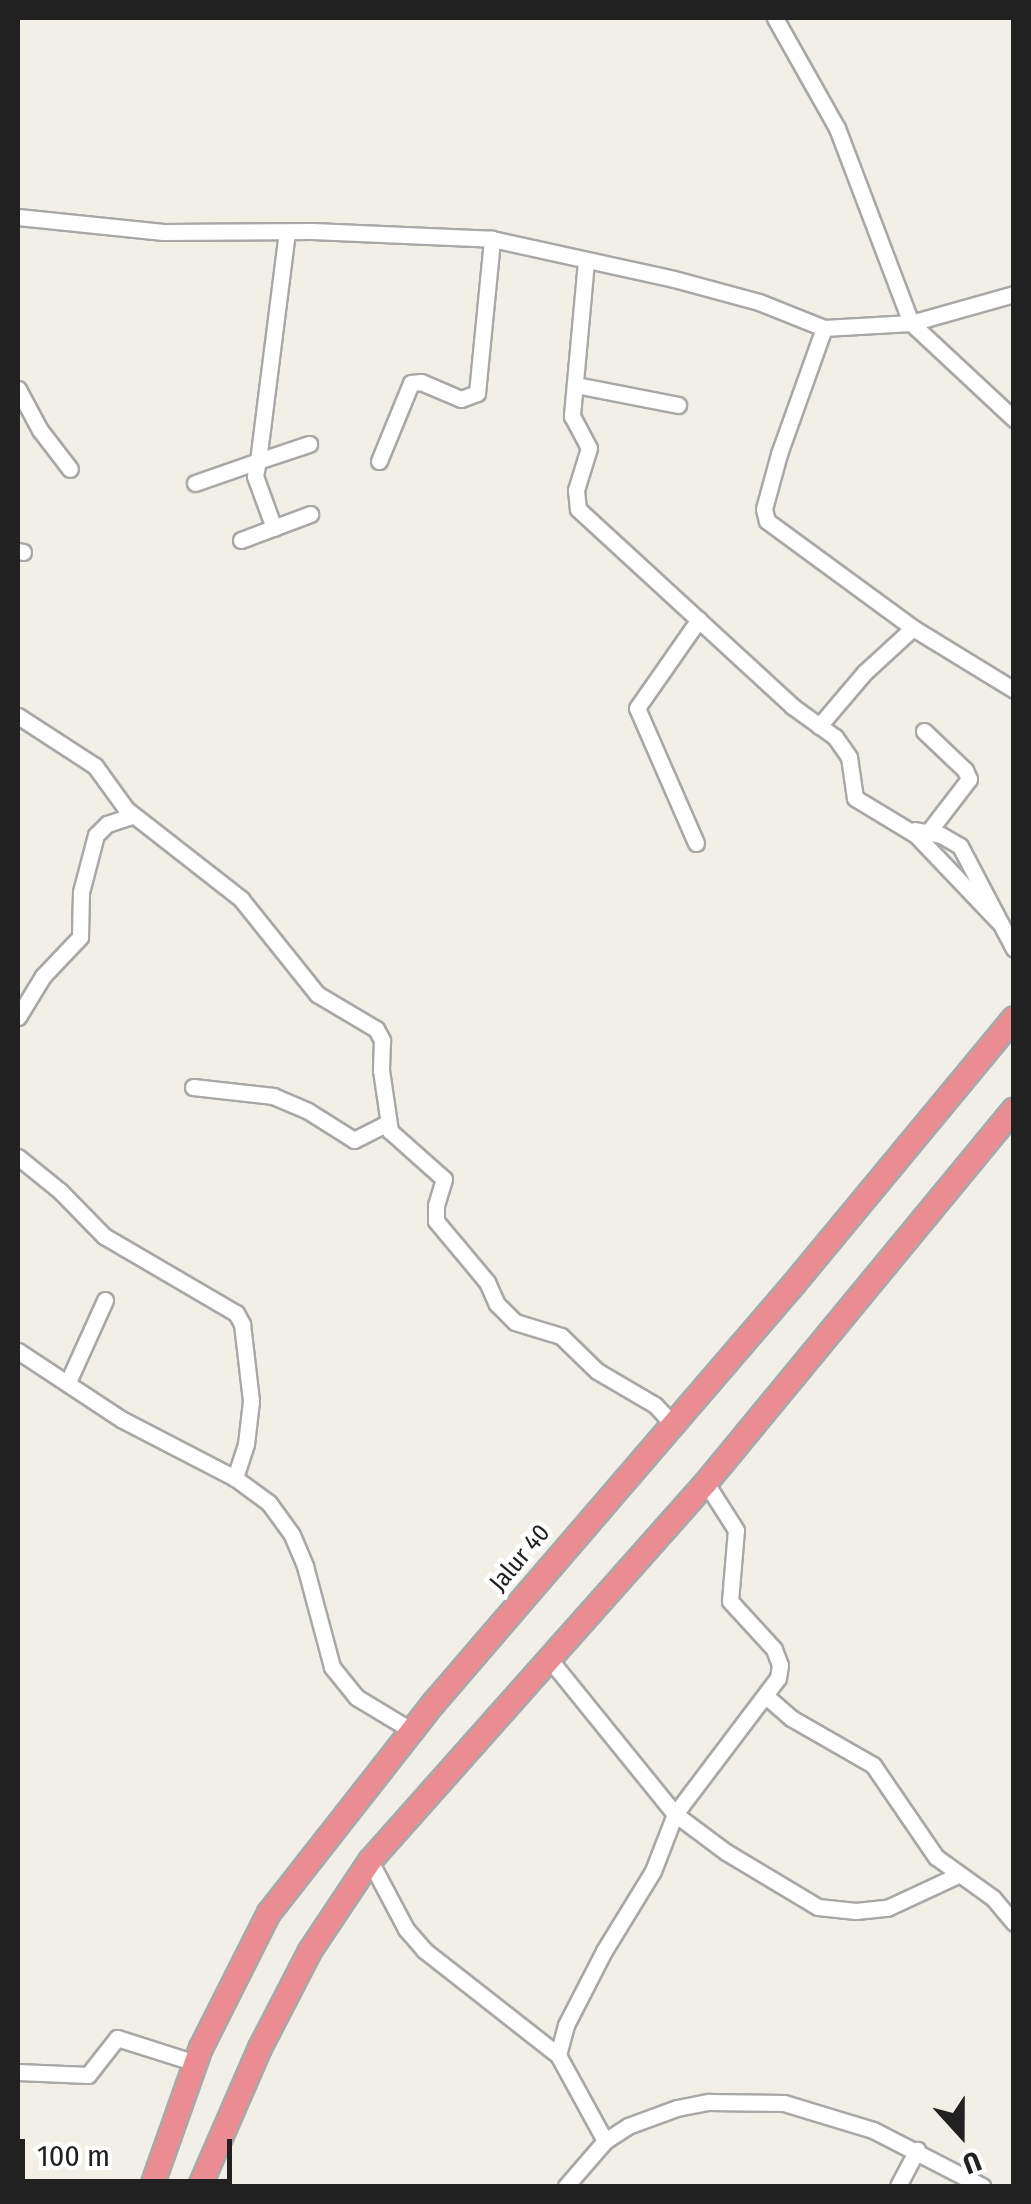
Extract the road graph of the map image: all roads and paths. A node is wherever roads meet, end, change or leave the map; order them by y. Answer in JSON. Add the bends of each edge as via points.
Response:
{"nodes":[{"id":1,"x":776,"y":18,"type":"edge"},
{"id":2,"x":18,"y":217,"type":"edge"},
{"id":3,"x":287,"y":233,"type":"junction"},
{"id":4,"x":492,"y":240,"type":"junction"},
{"id":5,"x":586,"y":260,"type":"junction"},
{"id":6,"x":1014,"y":294,"type":"edge"},
{"id":7,"x":911,"y":324,"type":"junction"},
{"id":8,"x":824,"y":328,"type":"junction"},
{"id":9,"x":576,"y":386,"type":"junction"},
{"id":10,"x":18,"y":389,"type":"edge"},
{"id":11,"x":678,"y":405,"type":"dead end"},
{"id":12,"x":1014,"y":419,"type":"edge"},
{"id":13,"x":310,"y":444,"type":"dead end"},
{"id":14,"x":258,"y":461,"type":"junction"},
{"id":15,"x":379,"y":461,"type":"dead end"},
{"id":16,"x":70,"y":469,"type":"dead end"},
{"id":17,"x":195,"y":483,"type":"dead end"},
{"id":18,"x":310,"y":514,"type":"dead end"},
{"id":19,"x":274,"y":528,"type":"junction"},
{"id":20,"x":242,"y":540,"type":"dead end"},
{"id":21,"x":699,"y":619,"type":"junction"},
{"id":22,"x":914,"y":628,"type":"junction"},
{"id":23,"x":1014,"y":690,"type":"edge"},
{"id":24,"x":18,"y":716,"type":"edge"},
{"id":25,"x":819,"y":726,"type":"junction"},
{"id":26,"x":924,"y":731,"type":"dead end"},
{"id":27,"x":134,"y":816,"type":"junction"},
{"id":28,"x":888,"y":819,"type":"junction"},
{"id":29,"x":926,"y":835,"type":"junction"},
{"id":30,"x":696,"y":844,"type":"dead end"},
{"id":31,"x":998,"y":921,"type":"junction"},
{"id":32,"x":1014,"y":949,"type":"edge"},
{"id":33,"x":18,"y":1017,"type":"edge"},
{"id":34,"x":1014,"y":1018,"type":"edge"},
{"id":35,"x":193,"y":1087,"type":"dead end"},
{"id":36,"x":1014,"y":1110,"type":"edge"},
{"id":37,"x":387,"y":1123,"type":"junction"},
{"id":38,"x":18,"y":1158,"type":"edge"},
{"id":39,"x":105,"y":1300,"type":"dead end"},
{"id":40,"x":18,"y":1351,"type":"edge"},
{"id":41,"x":68,"y":1382,"type":"junction"},
{"id":42,"x":672,"y":1423,"type":"junction"},
{"id":43,"x":235,"y":1478,"type":"junction"},
{"id":44,"x":706,"y":1482,"type":"junction"},
{"id":45,"x":550,"y":1661,"type":"junction"},
{"id":46,"x":767,"y":1697,"type":"junction"},
{"id":47,"x":414,"y":1732,"type":"junction"},
{"id":48,"x":675,"y":1814,"type":"junction"},
{"id":49,"x":370,"y":1862,"type":"junction"},
{"id":50,"x":956,"y":1876,"type":"junction"},
{"id":51,"x":1014,"y":1923,"type":"edge"},
{"id":52,"x":558,"y":2056,"type":"junction"},
{"id":53,"x":196,"y":2063,"type":"junction"},
{"id":54,"x":18,"y":2072,"type":"edge"},
{"id":55,"x":604,"y":2140,"type":"junction"},
{"id":56,"x":917,"y":2150,"type":"junction"},
{"id":57,"x":152,"y":2186,"type":"edge"},
{"id":58,"x":200,"y":2186,"type":"edge"},
{"id":59,"x":566,"y":2186,"type":"edge"},
{"id":60,"x":898,"y":2186,"type":"edge"},
{"id":61,"x":982,"y":2186,"type":"edge"}],
"edges":[{"from":1,"to":7,"type":"street","via":[[838,128]]},
{"from":2,"to":3,"type":"street","via":[[146,231]]},
{"from":3,"to":4,"type":"street"},
{"from":3,"to":14,"type":"street"},
{"from":4,"to":5,"type":"street"},
{"from":4,"to":15,"type":"street","via":[[477,393],[460,399],[411,383]]},
{"from":5,"to":8,"type":"street","via":[[759,302]]},
{"from":5,"to":9,"type":"street"},
{"from":6,"to":7,"type":"street"},
{"from":7,"to":8,"type":"street"},
{"from":7,"to":12,"type":"street"},
{"from":8,"to":22,"type":"street","via":[[765,517]]},
{"from":9,"to":11,"type":"street"},
{"from":9,"to":21,"type":"street","via":[[573,420],[589,448],[576,490],[578,510]]},
{"from":10,"to":16,"type":"street"},
{"from":13,"to":14,"type":"street"},
{"from":14,"to":17,"type":"street"},
{"from":14,"to":19,"type":"street","via":[[255,476]]},
{"from":18,"to":19,"type":"street"},
{"from":19,"to":20,"type":"street"},
{"from":21,"to":25,"type":"street"},
{"from":21,"to":30,"type":"street","via":[[636,708]]},
{"from":22,"to":23,"type":"street"},
{"from":22,"to":25,"type":"street"},
{"from":24,"to":27,"type":"street","via":[[95,766]]},
{"from":25,"to":28,"type":"street","via":[[849,757],[854,798]]},
{"from":26,"to":29,"type":"street","via":[[969,779]]},
{"from":27,"to":33,"type":"street","via":[[96,835],[81,892],[80,938],[43,976]]},
{"from":27,"to":37,"type":"street","via":[[242,899],[329,1005],[376,1030]]},
{"from":28,"to":29,"type":"street"},
{"from":28,"to":31,"type":"street","via":[[916,834]]},
{"from":29,"to":31,"type":"street","via":[[960,846]]},
{"from":31,"to":32,"type":"street"},
{"from":34,"to":42,"type":"highway","name":"Jalur 40"},
{"from":35,"to":37,"type":"street","via":[[273,1096],[354,1140]]},
{"from":36,"to":44,"type":"highway"},
{"from":37,"to":42,"type":"street","via":[[399,1142],[444,1179],[436,1221],[497,1304],[515,1322],[561,1336],[597,1371],[656,1405]]},
{"from":38,"to":43,"type":"street","via":[[104,1236],[236,1313],[251,1401]]},
{"from":39,"to":41,"type":"street"},
{"from":40,"to":41,"type":"street"},
{"from":41,"to":43,"type":"street","via":[[121,1419]]},
{"from":42,"to":47,"type":"highway","name":"Jalur 40"},
{"from":43,"to":47,"type":"street","via":[[270,1503],[292,1535],[332,1666],[356,1696]]},
{"from":44,"to":45,"type":"highway"},
{"from":44,"to":46,"type":"street","via":[[736,1530],[732,1604],[778,1656],[778,1678]]},
{"from":45,"to":48,"type":"street"},
{"from":45,"to":49,"type":"highway"},
{"from":46,"to":48,"type":"street"},
{"from":46,"to":50,"type":"street","via":[[873,1765],[936,1858]]},
{"from":47,"to":53,"type":"highway","name":"Jalur 40","via":[[269,1913]]},
{"from":48,"to":50,"type":"street","via":[[818,1907],[887,1908]]},
{"from":48,"to":52,"type":"street","via":[[654,1871],[566,2025]]},
{"from":49,"to":52,"type":"street","via":[[424,1950]]},
{"from":49,"to":58,"type":"highway","via":[[310,1951]]},
{"from":50,"to":51,"type":"street","via":[[993,1898]]},
{"from":52,"to":55,"type":"street"},
{"from":53,"to":54,"type":"street","via":[[117,2038],[88,2076]]},
{"from":53,"to":57,"type":"highway","name":"Jalur 40"},
{"from":55,"to":56,"type":"street","via":[[654,2115],[739,2100],[784,2102]]},
{"from":55,"to":59,"type":"street"},
{"from":56,"to":60,"type":"street"},
{"from":56,"to":61,"type":"street"}]}
